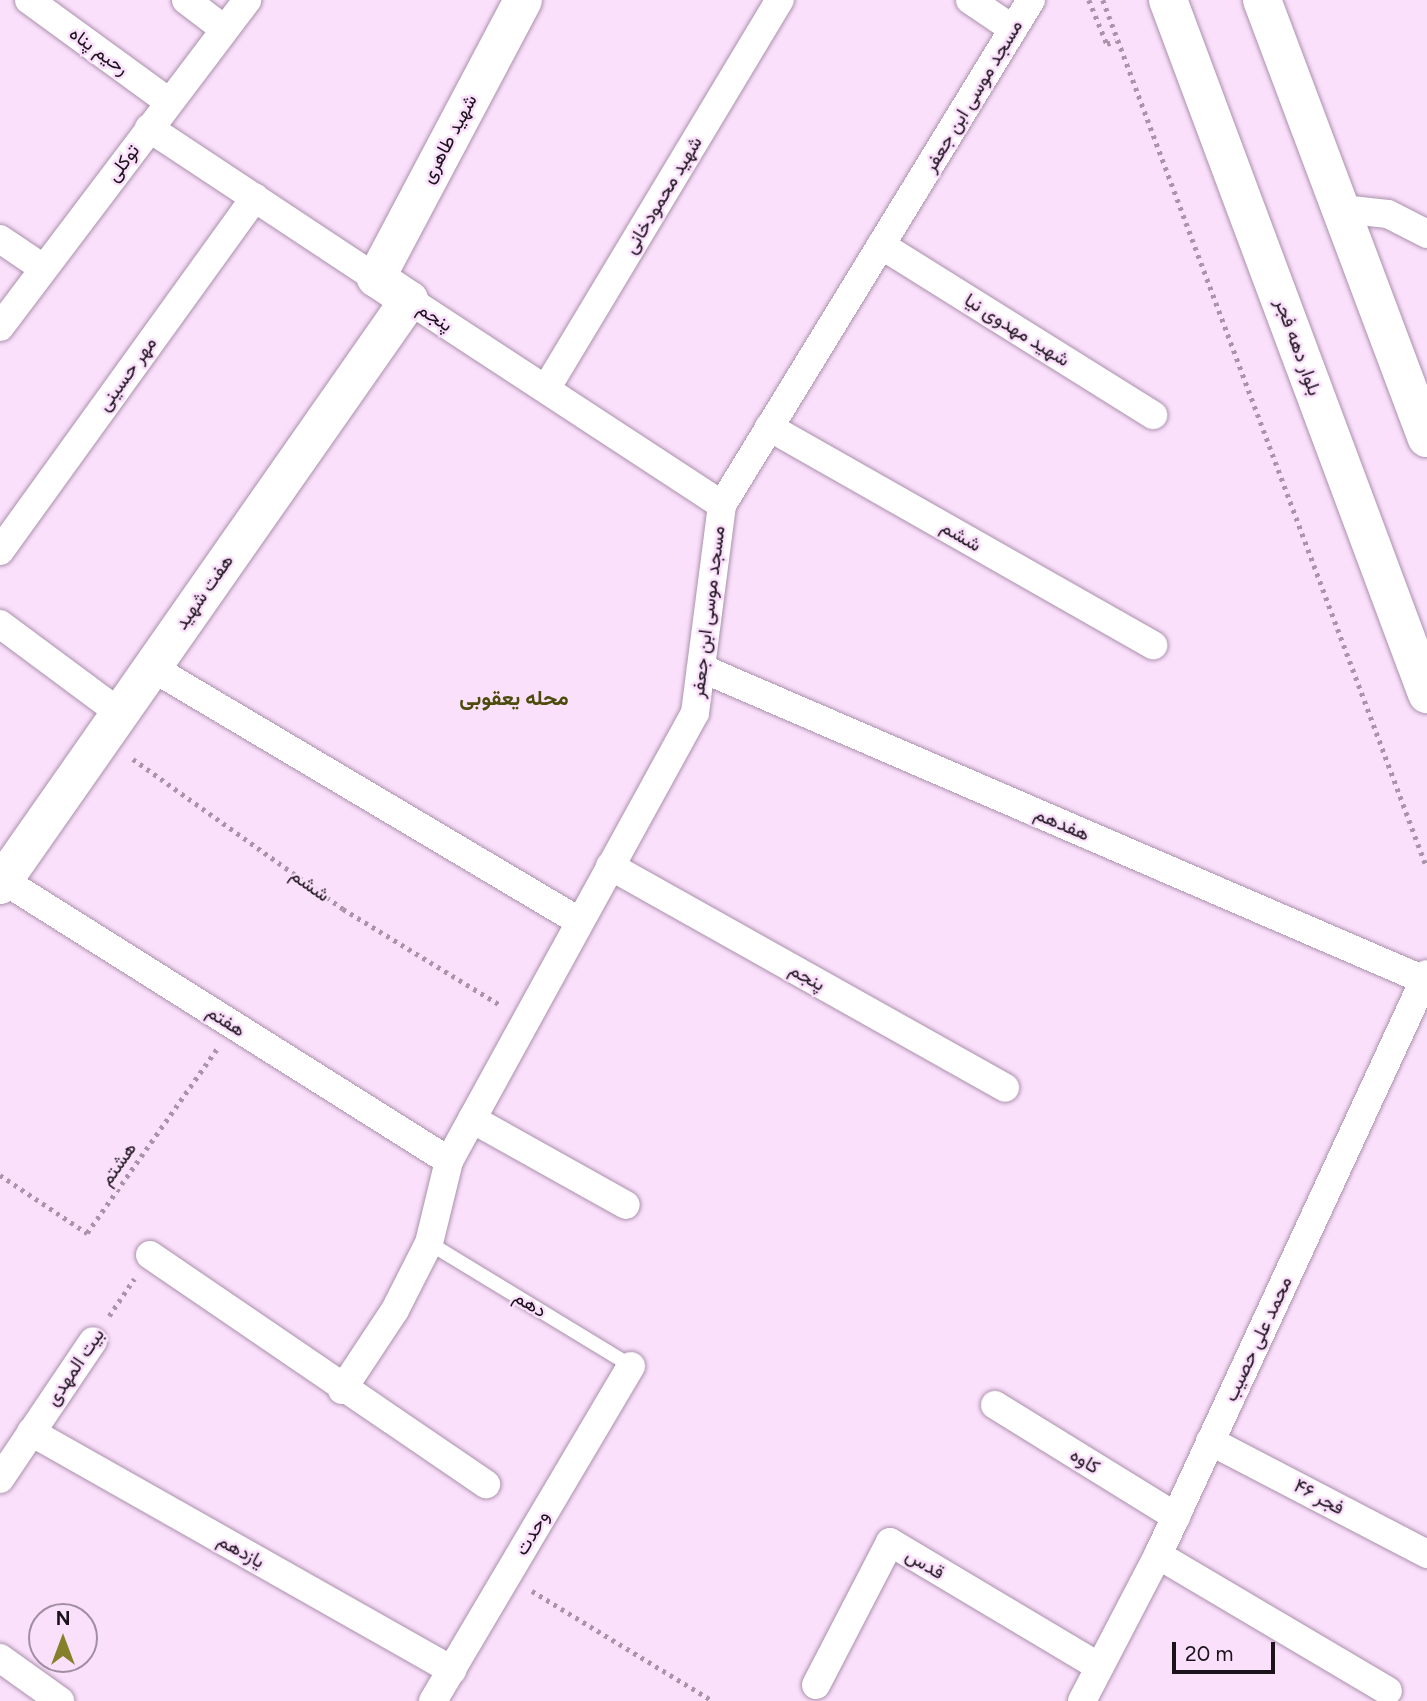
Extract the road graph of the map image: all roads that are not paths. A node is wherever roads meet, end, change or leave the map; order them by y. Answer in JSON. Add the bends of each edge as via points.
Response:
{"nodes":[{"id":1,"x":29,"y":0,"type":"edge"},
{"id":2,"x":186,"y":0,"type":"edge"},
{"id":3,"x":247,"y":0,"type":"edge"},
{"id":4,"x":523,"y":0,"type":"edge"},
{"id":5,"x":780,"y":0,"type":"edge"},
{"id":6,"x":970,"y":0,"type":"edge"},
{"id":7,"x":1031,"y":0,"type":"edge"},
{"id":8,"x":1168,"y":0,"type":"edge"},
{"id":9,"x":1262,"y":0,"type":"edge"},
{"id":10,"x":224,"y":29,"type":"junction"},
{"id":11,"x":1013,"y":29,"type":"junction"},
{"id":12,"x":169,"y":102,"type":"junction"},
{"id":13,"x":149,"y":128,"type":"junction"},
{"id":14,"x":255,"y":197,"type":"junction"},
{"id":15,"x":1342,"y":209,"type":"junction"},
{"id":16,"x":1427,"y":234,"type":"edge"},
{"id":17,"x":0,"y":239,"type":"edge"},
{"id":18,"x":881,"y":245,"type":"junction"},
{"id":19,"x":43,"y":268,"type":"junction"},
{"id":20,"x":376,"y":278,"type":"junction"},
{"id":21,"x":410,"y":300,"type":"junction"},
{"id":22,"x":0,"y":327,"type":"edge"},
{"id":23,"x":546,"y":390,"type":"junction"},
{"id":24,"x":1153,"y":415,"type":"dead end"},
{"id":25,"x":769,"y":427,"type":"junction"},
{"id":26,"x":1427,"y":438,"type":"edge"},
{"id":27,"x":722,"y":505,"type":"junction"},
{"id":28,"x":0,"y":551,"type":"edge"},
{"id":29,"x":0,"y":624,"type":"edge"},
{"id":30,"x":1153,"y":645,"type":"dead end"},
{"id":31,"x":151,"y":667,"type":"junction"},
{"id":32,"x":701,"y":668,"type":"junction"},
{"id":33,"x":1427,"y":694,"type":"edge"},
{"id":34,"x":111,"y":725,"type":"junction"},
{"id":35,"x":610,"y":866,"type":"junction"},
{"id":36,"x":2,"y":883,"type":"edge"},
{"id":37,"x":579,"y":921,"type":"junction"},
{"id":38,"x":1425,"y":977,"type":"edge"},
{"id":39,"x":1005,"y":1088,"type":"dead end"},
{"id":40,"x":472,"y":1119,"type":"junction"},
{"id":41,"x":449,"y":1161,"type":"junction"},
{"id":42,"x":626,"y":1205,"type":"dead end"},
{"id":43,"x":429,"y":1243,"type":"junction"},
{"id":44,"x":150,"y":1255,"type":"road end"},
{"id":45,"x":93,"y":1341,"type":"road end"},
{"id":46,"x":631,"y":1366,"type":"joint"},
{"id":47,"x":342,"y":1390,"type":"junction"},
{"id":48,"x":995,"y":1405,"type":"dead end"},
{"id":49,"x":31,"y":1432,"type":"junction"},
{"id":50,"x":1210,"y":1441,"type":"junction"},
{"id":51,"x":0,"y":1479,"type":"edge"},
{"id":52,"x":486,"y":1484,"type":"dead end"},
{"id":53,"x":1175,"y":1517,"type":"junction"},
{"id":54,"x":1427,"y":1554,"type":"edge"},
{"id":55,"x":1158,"y":1555,"type":"junction"},
{"id":56,"x":0,"y":1658,"type":"edge"},
{"id":57,"x":1100,"y":1667,"type":"junction"},
{"id":58,"x":452,"y":1670,"type":"junction"},
{"id":59,"x":816,"y":1685,"type":"dead end"},
{"id":60,"x":1388,"y":1691,"type":"dead end"},
{"id":61,"x":60,"y":1701,"type":"edge"},
{"id":62,"x":433,"y":1701,"type":"edge"},
{"id":63,"x":1082,"y":1701,"type":"edge"}],
"edges":[{"from":1,"to":12,"type":"street","name":"رحیم پناه"},
{"from":2,"to":10,"type":"street"},
{"from":3,"to":10,"type":"street","name":"توکلی"},
{"from":4,"to":20,"type":"main road","name":"شهید طاهری"},
{"from":5,"to":23,"type":"street","name":"شهید محمودخانی"},
{"from":6,"to":11,"type":"street"},
{"from":7,"to":11,"type":"street","name":"مسجد موسی ابن جعفر"},
{"from":8,"to":33,"type":"main road","name":"بلوار دهه فجر"},
{"from":9,"to":15,"type":"main road"},
{"from":10,"to":12,"type":"street","name":"توکلی"},
{"from":11,"to":18,"type":"street","name":"مسجد موسی ابن جعفر"},
{"from":12,"to":13,"type":"street","name":"توکلی"},
{"from":13,"to":14,"type":"street","name":"پنجم"},
{"from":13,"to":19,"type":"street","name":"توکلی"},
{"from":14,"to":20,"type":"street","name":"پنجم"},
{"from":14,"to":28,"type":"street","name":"مهر حسینی"},
{"from":15,"to":16,"type":"street","via":[[1388,214]]},
{"from":15,"to":26,"type":"main road"},
{"from":17,"to":19,"type":"street"},
{"from":18,"to":24,"type":"street","name":"شهید مهدوی نیا"},
{"from":18,"to":25,"type":"street","name":"مسجد موسی ابن جعفر"},
{"from":19,"to":22,"type":"street","name":"توکلی"},
{"from":20,"to":21,"type":"main road","name":"پنجم"},
{"from":21,"to":23,"type":"street","name":"پنجم"},
{"from":21,"to":31,"type":"main road","name":"هفت شهید"},
{"from":23,"to":27,"type":"street","name":"پنجم"},
{"from":25,"to":27,"type":"street","name":"مسجد موسی ابن جعفر"},
{"from":25,"to":30,"type":"street","name":"ششم"},
{"from":27,"to":32,"type":"street","name":"مسجد موسی ابن جعفر"},
{"from":29,"to":34,"type":"street"},
{"from":31,"to":34,"type":"main road","name":"هفت شهید"},
{"from":31,"to":37,"type":"street"},
{"from":32,"to":35,"type":"street","name":"مسجد موسی ابن جعفر","via":[[695,713]]},
{"from":32,"to":38,"type":"street","name":"هفدهم"},
{"from":34,"to":36,"type":"main road","name":"هفت شهید"},
{"from":35,"to":37,"type":"street","name":"مسجد موسی ابن جعفر"},
{"from":35,"to":39,"type":"street","name":"پنجم"},
{"from":36,"to":41,"type":"street","name":"هفتم"},
{"from":37,"to":40,"type":"street","name":"مسجد موسی ابن جعفر"},
{"from":38,"to":50,"type":"street","name":"محمد علی حصیب"},
{"from":40,"to":41,"type":"street","name":"مسجد موسی ابن جعفر"},
{"from":40,"to":42,"type":"street"},
{"from":41,"to":43,"type":"street","name":"مسجد موسی ابن جعفر"},
{"from":43,"to":46,"type":"lane","name":"دهم"},
{"from":43,"to":47,"type":"street","name":"مسجد موسی ابن جعفر","via":[[395,1310]]},
{"from":44,"to":47,"type":"street"},
{"from":45,"to":49,"type":"street","name":"بیت المهدی"},
{"from":46,"to":58,"type":"street","name":"وحدت"},
{"from":47,"to":52,"type":"street"},
{"from":48,"to":53,"type":"street","name":"کاوه"},
{"from":49,"to":51,"type":"street","name":"بیت المهدی"},
{"from":49,"to":58,"type":"street","name":"یازدهم"},
{"from":50,"to":53,"type":"street","name":"محمد علی حصیب"},
{"from":50,"to":54,"type":"street","name":"فجر ۴۶"},
{"from":53,"to":55,"type":"street","name":"محمد علی حصیب"},
{"from":55,"to":57,"type":"street","name":"محمد علی حصیب"},
{"from":55,"to":60,"type":"street"},
{"from":56,"to":61,"type":"street"},
{"from":57,"to":59,"type":"street","name":"قدس","via":[[890,1542]]},
{"from":57,"to":63,"type":"street","name":"محمد علی حصیب"},
{"from":58,"to":62,"type":"street","name":"وحدت"}]}
